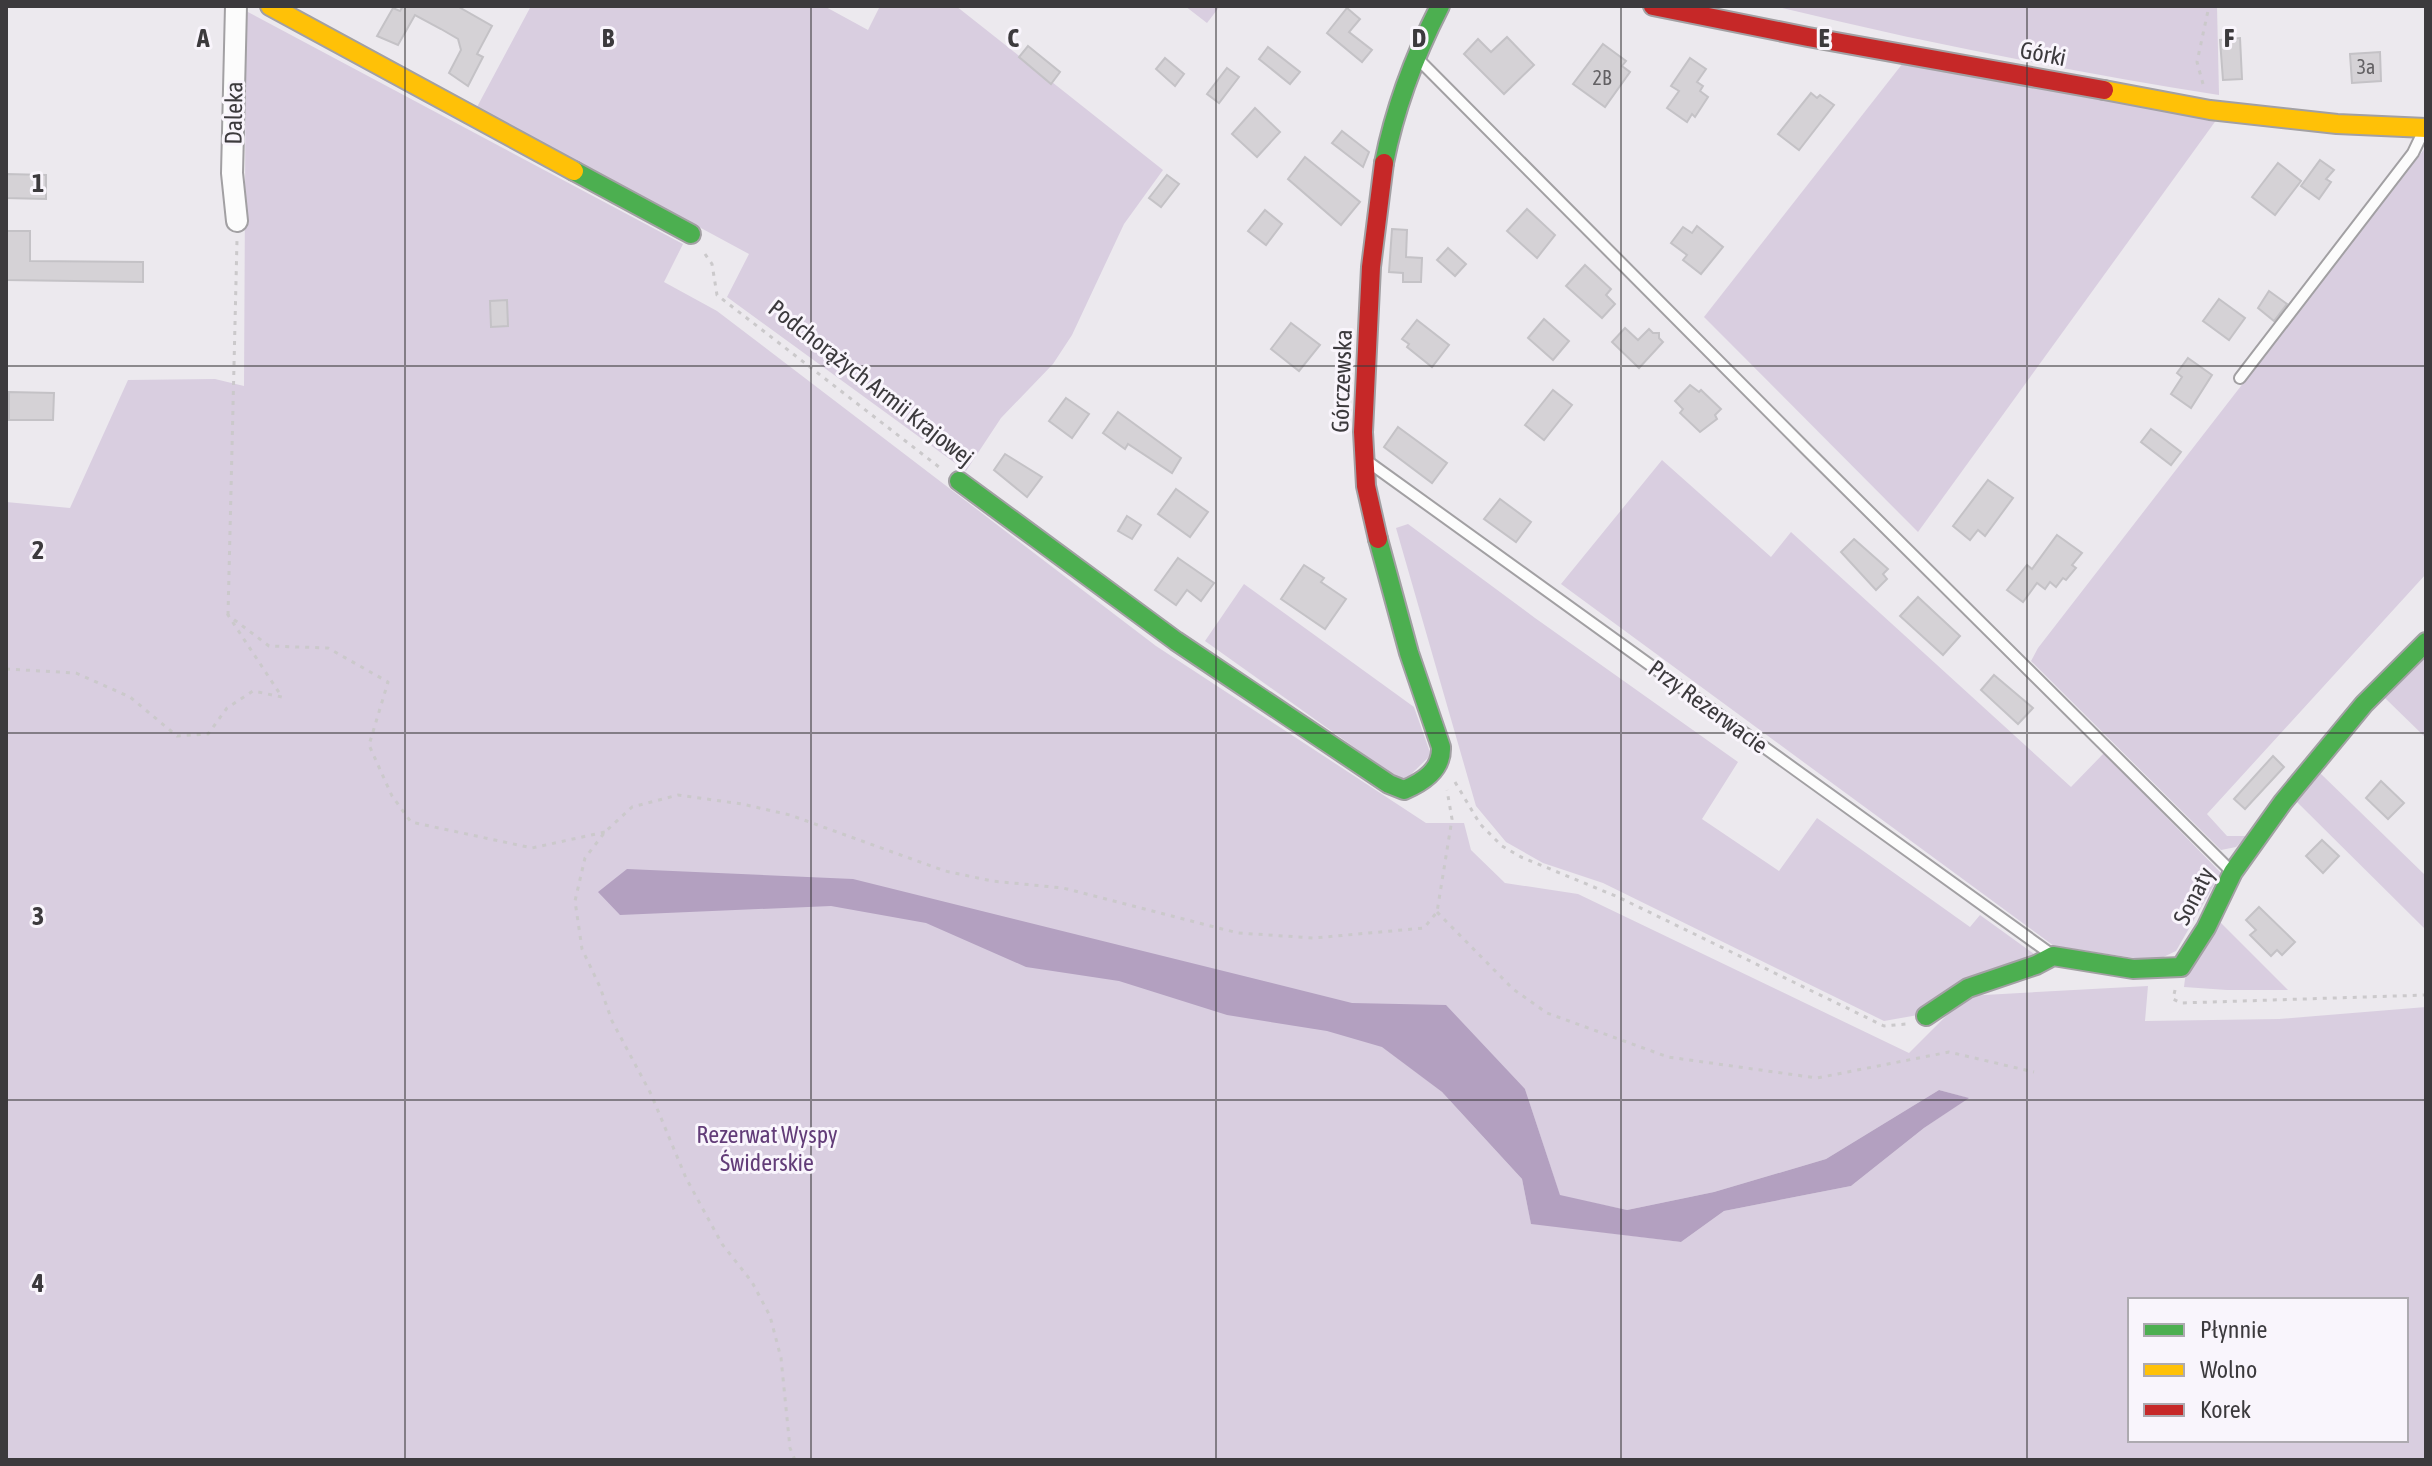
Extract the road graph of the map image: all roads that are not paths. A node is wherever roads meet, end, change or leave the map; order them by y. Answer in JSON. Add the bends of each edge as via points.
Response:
{"nodes":[{"id":1,"x":236,"y":6,"type":"edge"},
{"id":2,"x":270,"y":6,"type":"edge"},
{"id":3,"x":1440,"y":6,"type":"edge"},
{"id":4,"x":1653,"y":6,"type":"edge"},
{"id":5,"x":1695,"y":10,"type":"edge"},
{"id":6,"x":1414,"y":55,"type":"junction"},
{"id":7,"x":2426,"y":128,"type":"edge"},
{"id":8,"x":237,"y":221,"type":"road end"},
{"id":9,"x":691,"y":234,"type":"road end"},
{"id":10,"x":2240,"y":378,"type":"dead end"},
{"id":11,"x":1363,"y":458,"type":"junction"},
{"id":12,"x":959,"y":481,"type":"road end"},
{"id":13,"x":2426,"y":642,"type":"edge"},
{"id":14,"x":1441,"y":758,"type":"joint"},
{"id":15,"x":2233,"y":872,"type":"junction"},
{"id":16,"x":2053,"y":956,"type":"junction"},
{"id":17,"x":1926,"y":1016,"type":"road end"}],
"edges":[{"from":1,"to":8,"type":"street","name":"Daleka","via":[[232,173]]},
{"from":2,"to":9,"type":"street"},
{"from":3,"to":6,"type":"street","name":"Górczewska"},
{"from":4,"to":5,"type":"street","name":"Górki"},
{"from":5,"to":7,"type":"street","name":"Górki","via":[[2210,110]]},
{"from":6,"to":11,"type":"street","name":"Górczewska","via":[[1390,123],[1380,185],[1370,270]]},
{"from":6,"to":15,"type":"lane"},
{"from":7,"to":10,"type":"lane","via":[[2413,153]]},
{"from":11,"to":14,"type":"street","name":"Górczewska","via":[[1369,501]]},
{"from":11,"to":16,"type":"lane","name":"Przy Rezerwacie"},
{"from":12,"to":14,"type":"street","name":"Podchorążych Armii Krajowej","via":[[1176,641],[1389,784],[1404,790],[1420,784]]},
{"from":13,"to":15,"type":"street","name":"Sonaty","via":[[2328,745]]},
{"from":15,"to":16,"type":"street","name":"Sonaty","via":[[2181,967],[2156,970]]},
{"from":16,"to":17,"type":"street","via":[[1968,988]]}]}
